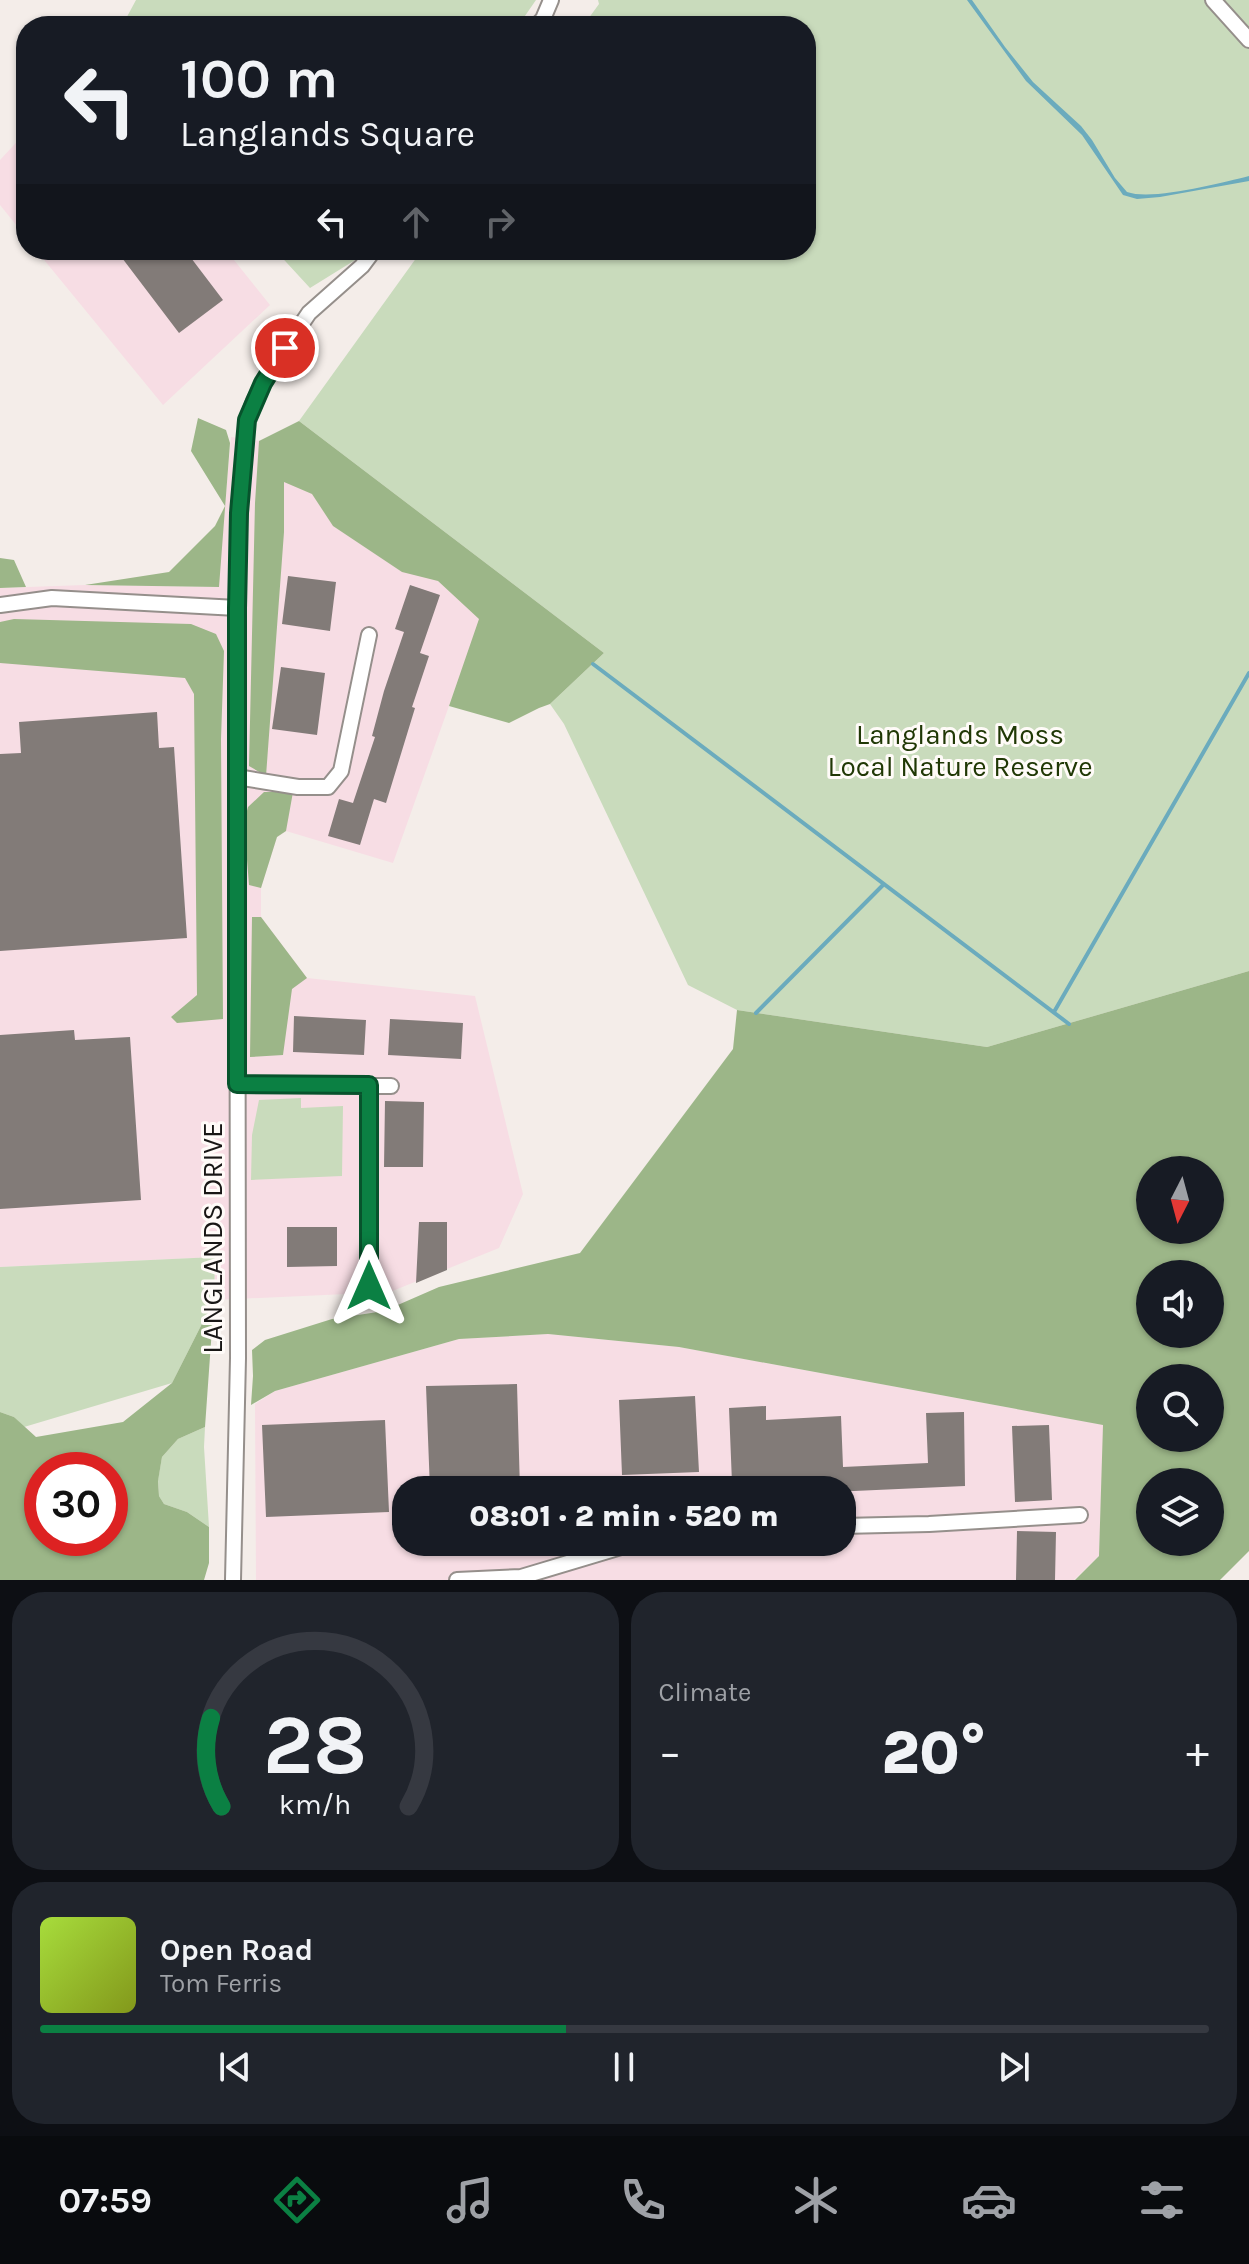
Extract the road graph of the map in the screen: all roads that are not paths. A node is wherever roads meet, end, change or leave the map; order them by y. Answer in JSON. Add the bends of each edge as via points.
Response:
{"nodes":[{"id":1,"x":1213,"y":0,"type":"edge"},
{"id":2,"x":1249,"y":40,"type":"edge"},
{"id":3,"x":366,"y":260,"type":"edge"},
{"id":4,"x":0,"y":605,"type":"edge"},
{"id":5,"x":237,"y":608,"type":"junction"},
{"id":6,"x":369,"y":635,"type":"dead end"},
{"id":7,"x":237,"y":777,"type":"junction"},
{"id":8,"x":237,"y":1084,"type":"junction"},
{"id":9,"x":369,"y":1085,"type":"junction"},
{"id":10,"x":391,"y":1086,"type":"dead end"},
{"id":11,"x":369,"y":1286,"type":"dead end"},
{"id":12,"x":1080,"y":1515,"type":"dead end"},
{"id":13,"x":856,"y":1526,"type":"edge"},
{"id":14,"x":591,"y":1556,"type":"edge"},
{"id":15,"x":233,"y":1580,"type":"edge"},
{"id":16,"x":457,"y":1580,"type":"edge"}],
"edges":[{"from":1,"to":2,"type":"street"},
{"from":3,"to":5,"type":"street","name":"LANGLANDS DRIVE","via":[[309,313],[254,401],[247,420],[239,513]]},
{"from":4,"to":5,"type":"street","via":[[52,598]]},
{"from":5,"to":7,"type":"street","name":"LANGLANDS DRIVE"},
{"from":6,"to":7,"type":"street","via":[[341,771],[328,787]]},
{"from":7,"to":8,"type":"street","name":"LANGLANDS DRIVE"},
{"from":8,"to":9,"type":"street"},
{"from":8,"to":15,"type":"street","name":"LANGLANDS DRIVE"},
{"from":9,"to":10,"type":"street"},
{"from":9,"to":11,"type":"street"},
{"from":12,"to":13,"type":"street"},
{"from":14,"to":16,"type":"street","via":[[521,1577]]}]}
